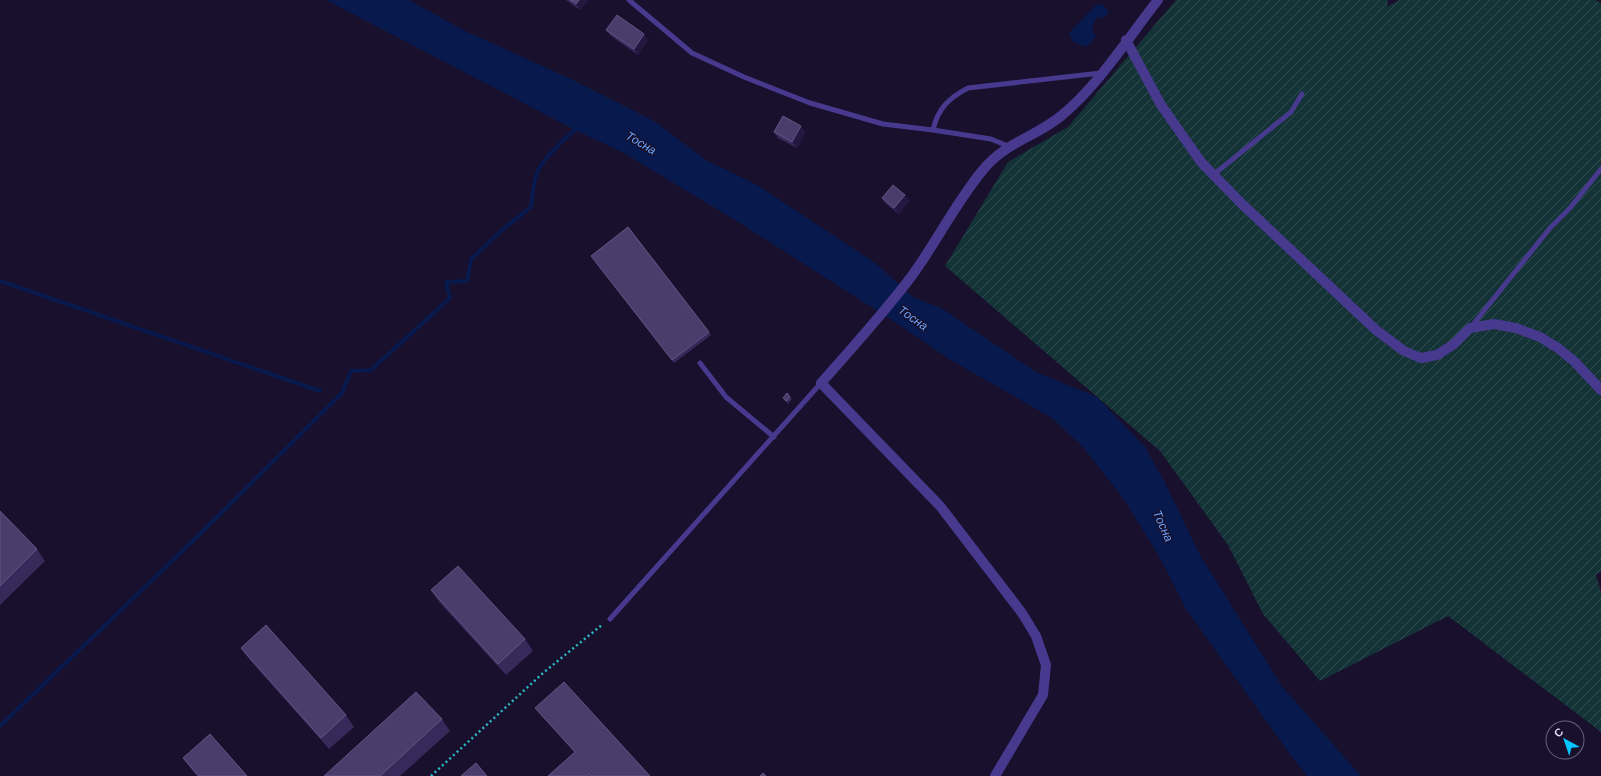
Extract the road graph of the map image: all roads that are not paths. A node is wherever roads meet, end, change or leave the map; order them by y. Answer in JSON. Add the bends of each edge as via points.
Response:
{"nodes":[{"id":1,"x":629,"y":0,"type":"edge"},
{"id":2,"x":1158,"y":0,"type":"edge"},
{"id":3,"x":1126,"y":40,"type":"junction"},
{"id":4,"x":1101,"y":73,"type":"junction"},
{"id":5,"x":1302,"y":94,"type":"dead end"},
{"id":6,"x":933,"y":130,"type":"junction"},
{"id":7,"x":1008,"y":146,"type":"junction"},
{"id":8,"x":1601,"y":169,"type":"edge"},
{"id":9,"x":1213,"y":175,"type":"junction"},
{"id":10,"x":1470,"y":328,"type":"junction"},
{"id":11,"x":700,"y":363,"type":"dead end"},
{"id":12,"x":821,"y":383,"type":"junction"},
{"id":13,"x":1601,"y":390,"type":"edge"},
{"id":14,"x":774,"y":437,"type":"junction"},
{"id":15,"x":610,"y":619,"type":"road end"},
{"id":16,"x":995,"y":776,"type":"edge"}],
"edges":[{"from":1,"to":6,"type":"lane","via":[[692,53],[744,77],[810,103],[875,122]]},
{"from":2,"to":3,"type":"street"},
{"from":3,"to":4,"type":"street"},
{"from":3,"to":9,"type":"street","via":[[1176,129]]},
{"from":4,"to":6,"type":"lane","via":[[968,88],[950,98],[936,118]]},
{"from":4,"to":7,"type":"street","via":[[1060,117]]},
{"from":5,"to":9,"type":"lane","via":[[1291,112]]},
{"from":6,"to":7,"type":"lane","via":[[991,139]]},
{"from":7,"to":12,"type":"street","via":[[981,171],[911,276]]},
{"from":8,"to":10,"type":"lane"},
{"from":9,"to":10,"type":"street","via":[[1376,330],[1404,351],[1421,358],[1437,355],[1454,344]]},
{"from":10,"to":13,"type":"street","via":[[1494,324],[1516,328],[1540,337],[1575,362]]},
{"from":11,"to":14,"type":"lane","via":[[726,397]]},
{"from":12,"to":14,"type":"lane"},
{"from":12,"to":16,"type":"street","via":[[940,506],[1022,613],[1036,636],[1046,665],[1043,696]]},
{"from":14,"to":15,"type":"lane"}]}
